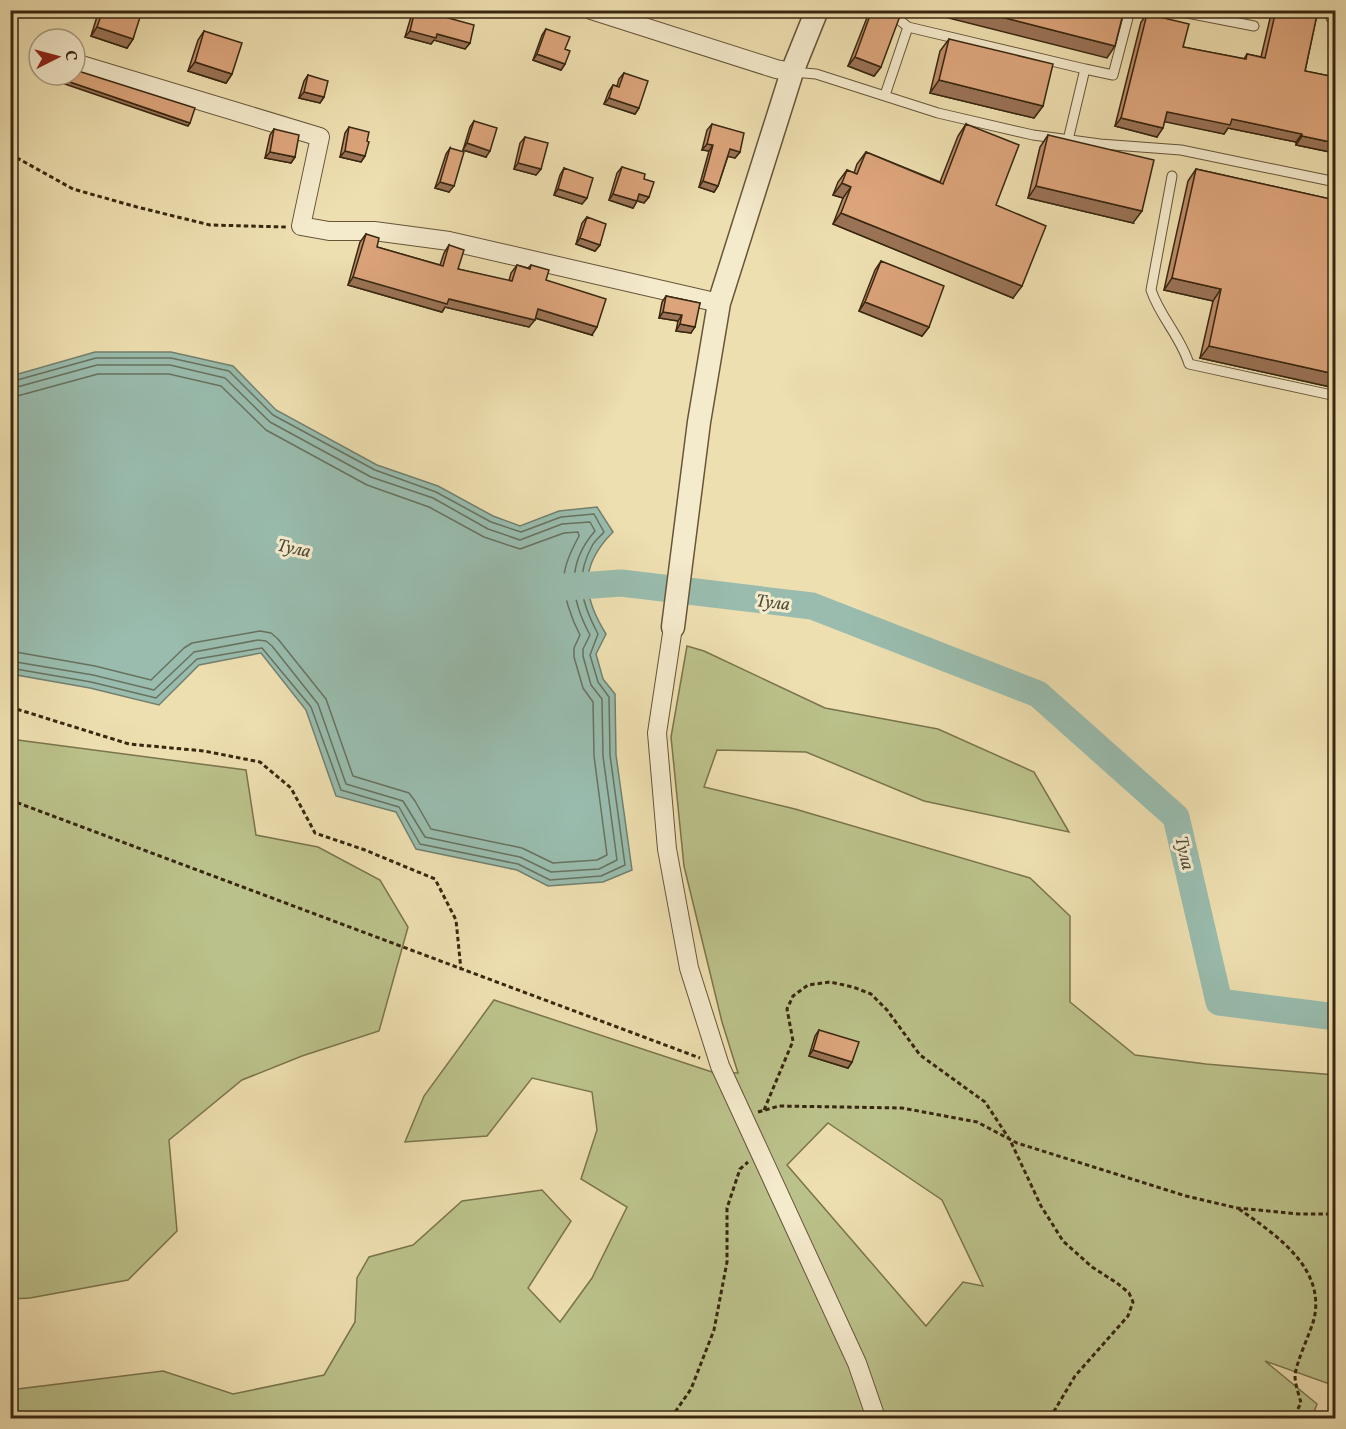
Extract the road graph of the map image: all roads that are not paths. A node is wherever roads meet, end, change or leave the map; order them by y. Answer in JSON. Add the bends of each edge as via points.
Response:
{"nodes":[{"id":1,"x":591,"y":10,"type":"edge"},
{"id":2,"x":817,"y":10,"type":"edge"},
{"id":3,"x":888,"y":10,"type":"edge"},
{"id":4,"x":1130,"y":10,"type":"edge"},
{"id":5,"x":1172,"y":10,"type":"edge"},
{"id":6,"x":624,"y":16,"type":"edge"},
{"id":7,"x":1254,"y":26,"type":"dead end"},
{"id":8,"x":908,"y":27,"type":"junction"},
{"id":9,"x":87,"y":67,"type":"edge"},
{"id":10,"x":1085,"y":69,"type":"junction"},
{"id":11,"x":792,"y":72,"type":"junction"},
{"id":12,"x":885,"y":95,"type":"junction"},
{"id":13,"x":1068,"y":140,"type":"junction"},
{"id":14,"x":1172,"y":176,"type":"dead end"},
{"id":15,"x":1335,"y":182,"type":"edge"},
{"id":16,"x":719,"y":303,"type":"junction"},
{"id":17,"x":1335,"y":396,"type":"edge"},
{"id":18,"x":673,"y":627,"type":"joint"},
{"id":19,"x":876,"y":1419,"type":"edge"}],
"edges":[{"from":1,"to":6,"type":"street"},
{"from":2,"to":11,"type":"street"},
{"from":3,"to":8,"type":"lane"},
{"from":4,"to":10,"type":"lane","via":[[1113,75]]},
{"from":5,"to":7,"type":"lane"},
{"from":6,"to":11,"type":"street"},
{"from":8,"to":10,"type":"lane"},
{"from":8,"to":12,"type":"lane"},
{"from":9,"to":16,"type":"street","via":[[320,137],[301,226],[449,241]]},
{"from":10,"to":13,"type":"lane"},
{"from":11,"to":12,"type":"lane","via":[[816,74]]},
{"from":11,"to":16,"type":"street"},
{"from":12,"to":13,"type":"lane","via":[[938,112]]},
{"from":13,"to":15,"type":"lane","via":[[1181,150]]},
{"from":14,"to":17,"type":"lane","via":[[1151,290],[1189,364]]},
{"from":16,"to":18,"type":"street","via":[[699,422]]},
{"from":18,"to":19,"type":"street","via":[[657,733],[666,849],[689,968],[720,1066],[857,1363]]}]}
